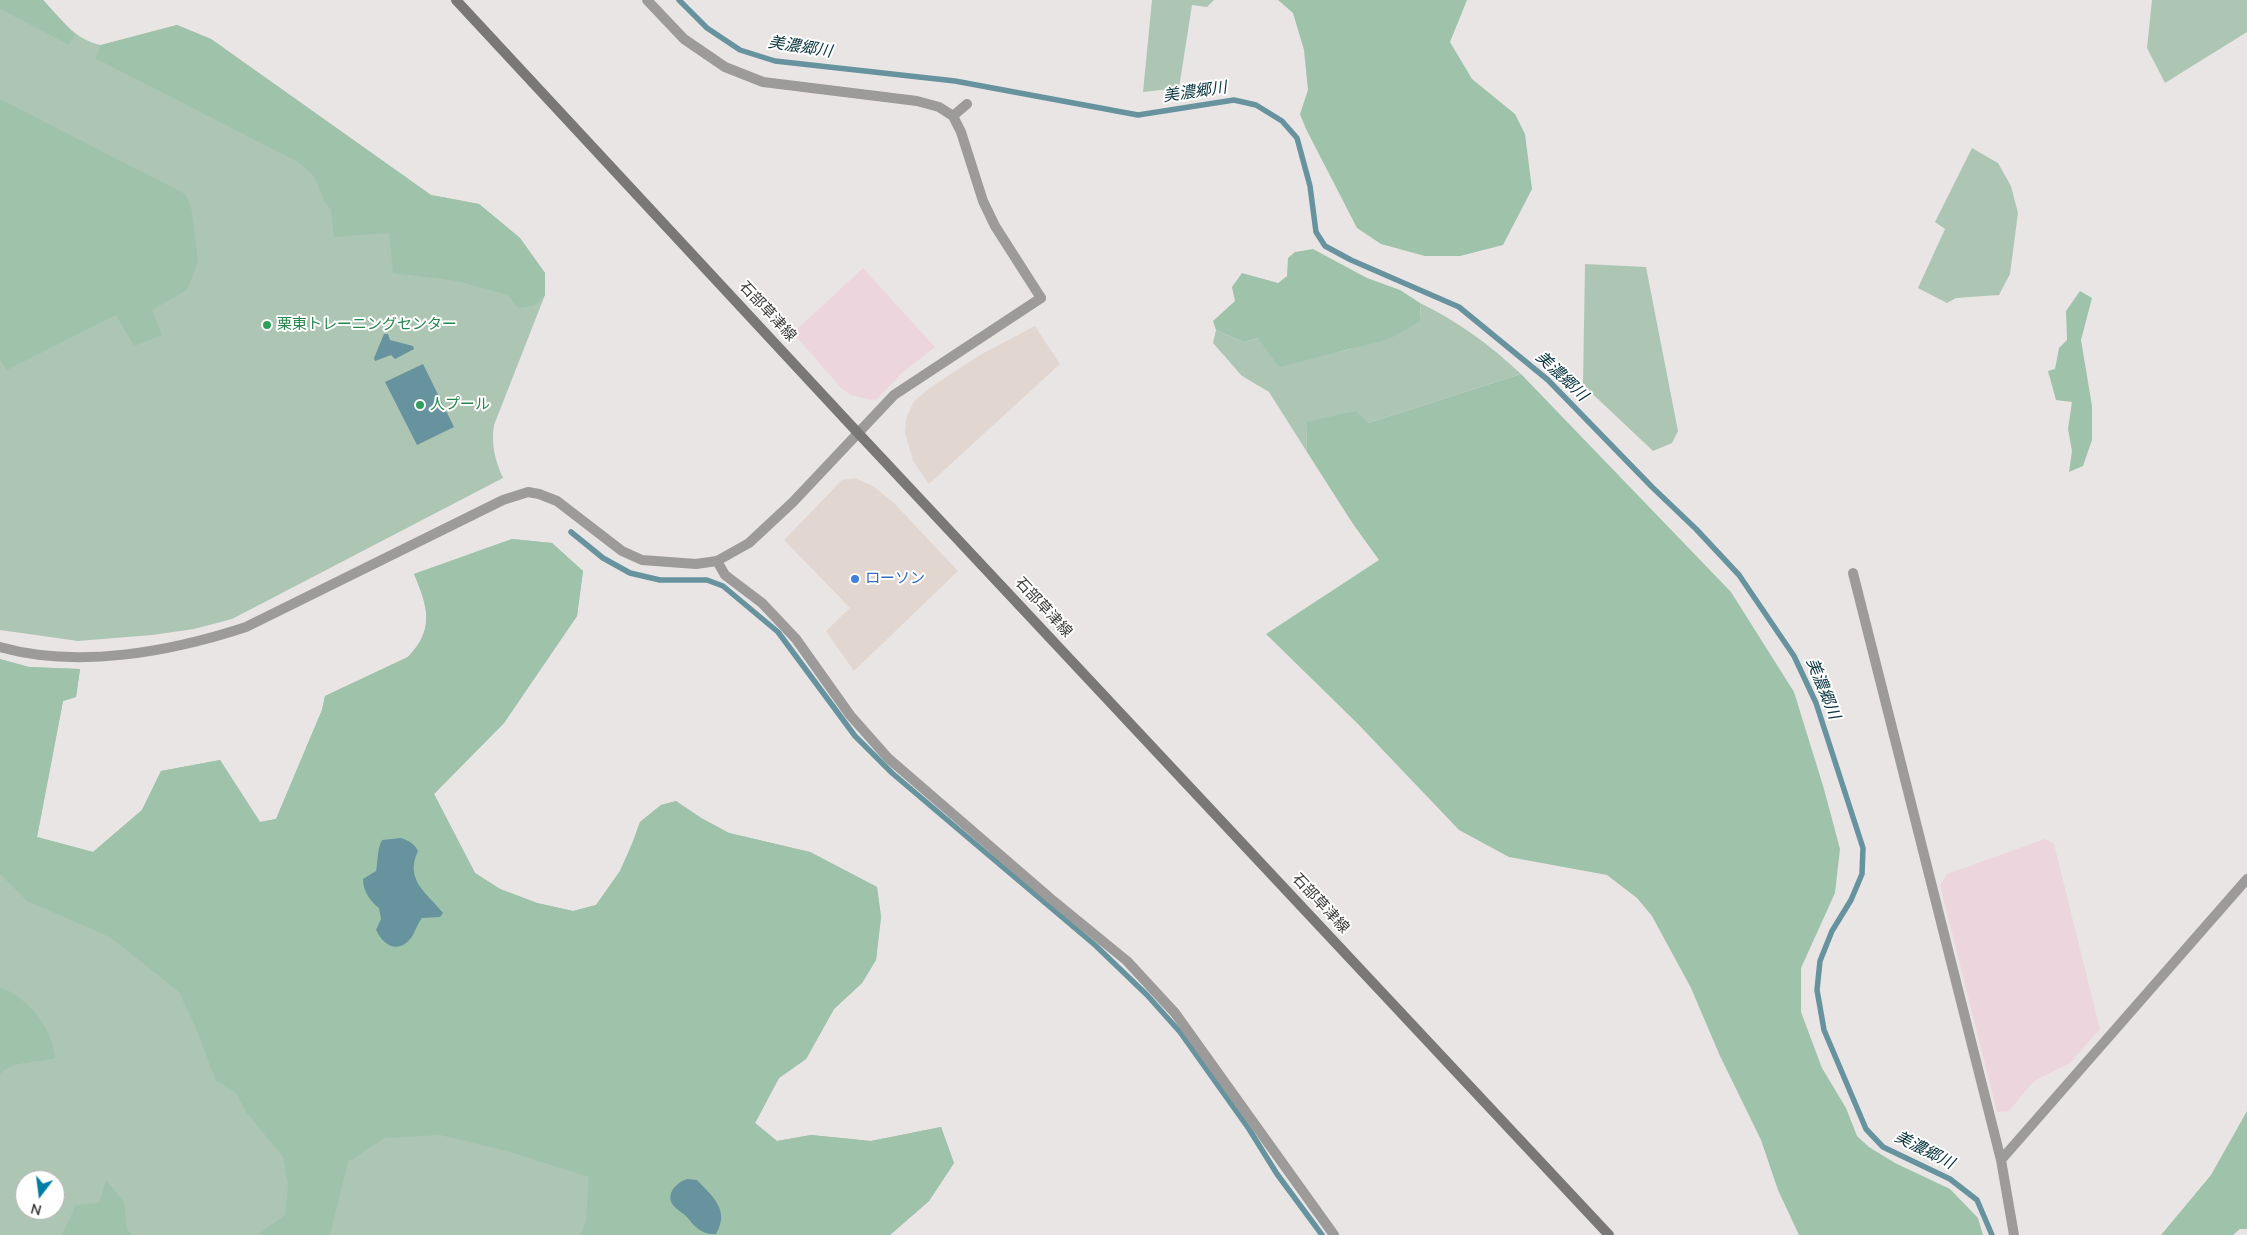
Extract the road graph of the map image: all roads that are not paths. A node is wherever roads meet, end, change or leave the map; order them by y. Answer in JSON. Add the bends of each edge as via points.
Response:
{"nodes":[{"id":1,"x":456,"y":0,"type":"edge"},
{"id":2,"x":646,"y":0,"type":"edge"},
{"id":3,"x":967,"y":104,"type":"dead end"},
{"id":4,"x":953,"y":116,"type":"junction"},
{"id":5,"x":859,"y":434,"type":"junction"},
{"id":6,"x":717,"y":561,"type":"junction"},
{"id":7,"x":1853,"y":573,"type":"dead end"},
{"id":8,"x":0,"y":647,"type":"edge"},
{"id":9,"x":2247,"y":879,"type":"edge"},
{"id":10,"x":2001,"y":1160,"type":"junction"},
{"id":11,"x":1334,"y":1235,"type":"edge"},
{"id":12,"x":1610,"y":1235,"type":"edge"},
{"id":13,"x":2014,"y":1235,"type":"edge"}],
"edges":[{"from":1,"to":5,"type":"main road","name":"石部草津線"},
{"from":2,"to":4,"type":"street","via":[[684,39],[725,67],[763,82],[917,101],[938,107]]},
{"from":3,"to":4,"type":"street"},
{"from":4,"to":5,"type":"street","via":[[991,218],[1041,298],[894,395]]},
{"from":5,"to":6,"type":"street","via":[[749,543]]},
{"from":5,"to":12,"type":"main road","name":"石部草津線"},
{"from":6,"to":8,"type":"street","via":[[696,564],[642,560],[622,551],[557,501],[528,492],[503,500],[246,627],[208,640],[92,658],[65,658]]},
{"from":6,"to":11,"type":"street","via":[[725,575],[762,603],[796,639],[850,715],[888,758],[1127,961],[1175,1013]]},
{"from":7,"to":10,"type":"street"},
{"from":9,"to":10,"type":"street"},
{"from":10,"to":13,"type":"street"}]}
